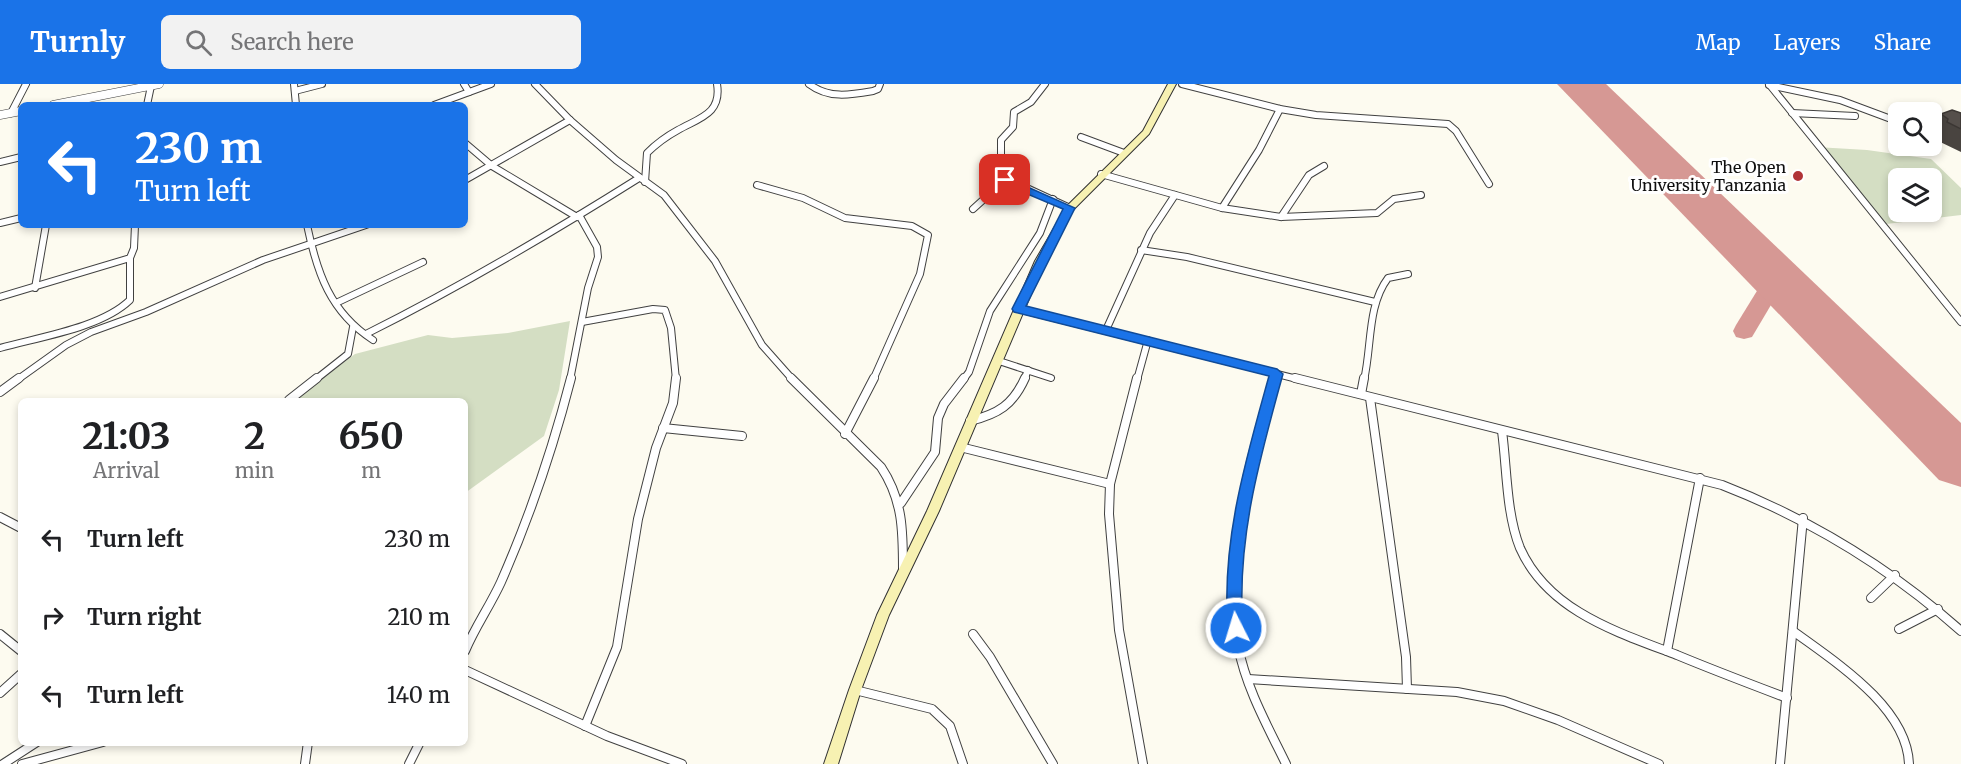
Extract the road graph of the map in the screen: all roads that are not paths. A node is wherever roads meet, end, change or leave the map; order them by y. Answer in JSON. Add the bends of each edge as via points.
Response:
{"nodes":[{"id":1,"x":26,"y":84,"type":"edge"},
{"id":2,"x":159,"y":84,"type":"edge"},
{"id":3,"x":322,"y":84,"type":"edge"},
{"id":4,"x":464,"y":84,"type":"edge"},
{"id":5,"x":491,"y":84,"type":"edge"},
{"id":6,"x":536,"y":84,"type":"edge"},
{"id":7,"x":717,"y":84,"type":"edge"},
{"id":8,"x":809,"y":84,"type":"edge"},
{"id":9,"x":880,"y":84,"type":"edge"},
{"id":10,"x":1045,"y":84,"type":"edge"},
{"id":11,"x":1172,"y":84,"type":"edge"},
{"id":12,"x":1182,"y":84,"type":"edge"},
{"id":13,"x":1769,"y":84,"type":"edge"},
{"id":14,"x":151,"y":86,"type":"junction"},
{"id":15,"x":294,"y":88,"type":"edge"},
{"id":16,"x":469,"y":92,"type":"junction"},
{"id":17,"x":68,"y":102,"type":"edge"},
{"id":18,"x":148,"y":102,"type":"edge"},
{"id":19,"x":443,"y":102,"type":"edge"},
{"id":20,"x":1280,"y":109,"type":"junction"},
{"id":21,"x":18,"y":112,"type":"edge"},
{"id":22,"x":11,"y":113,"type":"junction"},
{"id":23,"x":1792,"y":113,"type":"junction"},
{"id":24,"x":0,"y":115,"type":"edge"},
{"id":25,"x":1855,"y":116,"type":"dead end"},
{"id":26,"x":1888,"y":118,"type":"edge"},
{"id":27,"x":570,"y":120,"type":"junction"},
{"id":28,"x":1081,"y":138,"type":"dead end"},
{"id":29,"x":468,"y":146,"type":"edge"},
{"id":30,"x":1124,"y":153,"type":"junction"},
{"id":31,"x":18,"y":158,"type":"edge"},
{"id":32,"x":0,"y":162,"type":"edge"},
{"id":33,"x":492,"y":166,"type":"junction"},
{"id":34,"x":1324,"y":166,"type":"dead end"},
{"id":35,"x":1101,"y":174,"type":"junction"},
{"id":36,"x":468,"y":178,"type":"edge"},
{"id":37,"x":642,"y":180,"type":"junction"},
{"id":38,"x":1005,"y":180,"type":"junction"},
{"id":39,"x":1489,"y":184,"type":"dead end"},
{"id":40,"x":757,"y":185,"type":"dead end"},
{"id":41,"x":1175,"y":195,"type":"junction"},
{"id":42,"x":1421,"y":195,"type":"dead end"},
{"id":43,"x":1053,"y":199,"type":"junction"},
{"id":44,"x":1070,"y":208,"type":"junction"},
{"id":45,"x":1222,"y":208,"type":"junction"},
{"id":46,"x":973,"y":209,"type":"dead end"},
{"id":47,"x":578,"y":216,"type":"junction"},
{"id":48,"x":1281,"y":218,"type":"junction"},
{"id":49,"x":18,"y":219,"type":"edge"},
{"id":50,"x":0,"y":223,"type":"edge"},
{"id":51,"x":45,"y":228,"type":"edge"},
{"id":52,"x":135,"y":228,"type":"edge"},
{"id":53,"x":308,"y":228,"type":"edge"},
{"id":54,"x":357,"y":228,"type":"edge"},
{"id":55,"x":311,"y":244,"type":"junction"},
{"id":56,"x":1141,"y":250,"type":"junction"},
{"id":57,"x":130,"y":258,"type":"junction"},
{"id":58,"x":423,"y":262,"type":"dead end"},
{"id":59,"x":1408,"y":274,"type":"dead end"},
{"id":60,"x":35,"y":288,"type":"junction"},
{"id":61,"x":0,"y":297,"type":"edge"},
{"id":62,"x":336,"y":303,"type":"junction"},
{"id":63,"x":1375,"y":303,"type":"junction"},
{"id":64,"x":1018,"y":309,"type":"junction"},
{"id":65,"x":582,"y":322,"type":"junction"},
{"id":66,"x":1961,"y":322,"type":"edge"},
{"id":67,"x":353,"y":327,"type":"junction"},
{"id":68,"x":1106,"y":330,"type":"junction"},
{"id":69,"x":366,"y":334,"type":"junction"},
{"id":70,"x":373,"y":340,"type":"dead end"},
{"id":71,"x":1148,"y":340,"type":"junction"},
{"id":72,"x":0,"y":348,"type":"edge"},
{"id":73,"x":996,"y":360,"type":"junction"},
{"id":74,"x":1028,"y":370,"type":"junction"},
{"id":75,"x":1277,"y":374,"type":"junction"},
{"id":76,"x":1051,"y":378,"type":"dead end"},
{"id":77,"x":0,"y":393,"type":"edge"},
{"id":78,"x":1361,"y":394,"type":"junction"},
{"id":79,"x":293,"y":398,"type":"edge"},
{"id":80,"x":1370,"y":398,"type":"junction"},
{"id":81,"x":970,"y":421,"type":"junction"},
{"id":82,"x":663,"y":428,"type":"junction"},
{"id":83,"x":1502,"y":430,"type":"junction"},
{"id":84,"x":845,"y":434,"type":"junction"},
{"id":85,"x":742,"y":436,"type":"dead end"},
{"id":86,"x":960,"y":447,"type":"junction"},
{"id":87,"x":1700,"y":478,"type":"junction"},
{"id":88,"x":1110,"y":484,"type":"junction"},
{"id":89,"x":902,"y":503,"type":"junction"},
{"id":90,"x":0,"y":517,"type":"edge"},
{"id":91,"x":1803,"y":518,"type":"junction"},
{"id":92,"x":18,"y":526,"type":"edge"},
{"id":93,"x":903,"y":570,"type":"junction"},
{"id":94,"x":1895,"y":575,"type":"junction"},
{"id":95,"x":1871,"y":598,"type":"dead end"},
{"id":96,"x":1938,"y":609,"type":"junction"},
{"id":97,"x":1899,"y":629,"type":"dead end"},
{"id":98,"x":1793,"y":631,"type":"junction"},
{"id":99,"x":1961,"y":631,"type":"edge"},
{"id":100,"x":0,"y":634,"type":"edge"},
{"id":101,"x":973,"y":634,"type":"dead end"},
{"id":102,"x":468,"y":644,"type":"edge"},
{"id":103,"x":18,"y":649,"type":"edge"},
{"id":104,"x":1667,"y":651,"type":"junction"},
{"id":105,"x":468,"y":671,"type":"edge"},
{"id":106,"x":18,"y":677,"type":"edge"},
{"id":107,"x":1248,"y":679,"type":"junction"},
{"id":108,"x":1407,"y":689,"type":"junction"},
{"id":109,"x":855,"y":690,"type":"junction"},
{"id":110,"x":0,"y":693,"type":"edge"},
{"id":111,"x":1787,"y":698,"type":"junction"},
{"id":112,"x":585,"y":726,"type":"junction"},
{"id":113,"x":31,"y":746,"type":"edge"},
{"id":114,"x":88,"y":746,"type":"edge"},
{"id":115,"x":307,"y":746,"type":"edge"},
{"id":116,"x":418,"y":746,"type":"edge"},
{"id":117,"x":1140,"y":763,"type":"edge"},
{"id":118,"x":3,"y":764,"type":"edge"},
{"id":119,"x":22,"y":764,"type":"edge"},
{"id":120,"x":305,"y":764,"type":"edge"},
{"id":121,"x":409,"y":764,"type":"edge"},
{"id":122,"x":682,"y":764,"type":"edge"},
{"id":123,"x":831,"y":764,"type":"edge"},
{"id":124,"x":963,"y":764,"type":"edge"},
{"id":125,"x":1053,"y":764,"type":"edge"},
{"id":126,"x":1286,"y":764,"type":"edge"},
{"id":127,"x":1659,"y":764,"type":"edge"},
{"id":128,"x":1780,"y":764,"type":"edge"},
{"id":129,"x":1909,"y":764,"type":"edge"}],
"edges":[{"from":1,"to":22,"type":"street"},
{"from":2,"to":14,"type":"street"},
{"from":3,"to":15,"type":"street"},
{"from":4,"to":16,"type":"street"},
{"from":5,"to":16,"type":"street"},
{"from":6,"to":27,"type":"street"},
{"from":7,"to":37,"type":"street","via":[[720,98],[712,112],[647,153]]},
{"from":8,"to":9,"type":"street","via":[[833,95],[873,91]]},
{"from":10,"to":38,"type":"street","via":[[1031,102],[1016,109],[1013,127],[1001,140],[999,170]]},
{"from":11,"to":30,"type":"main road","via":[[1146,132]]},
{"from":12,"to":20,"type":"street"},
{"from":13,"to":23,"type":"street"},
{"from":13,"to":26,"type":"street","via":[[1840,100]]},
{"from":14,"to":17,"type":"street"},
{"from":14,"to":18,"type":"street"},
{"from":16,"to":19,"type":"street"},
{"from":20,"to":39,"type":"street","via":[[1353,119],[1449,124]]},
{"from":20,"to":45,"type":"street"},
{"from":21,"to":22,"type":"street"},
{"from":22,"to":24,"type":"street"},
{"from":23,"to":25,"type":"street"},
{"from":23,"to":66,"type":"street"},
{"from":27,"to":33,"type":"street"},
{"from":27,"to":37,"type":"street"},
{"from":28,"to":30,"type":"street"},
{"from":29,"to":33,"type":"street"},
{"from":30,"to":35,"type":"main road"},
{"from":31,"to":32,"type":"street"},
{"from":33,"to":36,"type":"street"},
{"from":33,"to":47,"type":"street"},
{"from":34,"to":48,"type":"street","via":[[1309,175]]},
{"from":35,"to":41,"type":"street"},
{"from":35,"to":44,"type":"main road"},
{"from":37,"to":47,"type":"street"},
{"from":37,"to":84,"type":"street","via":[[664,195],[695,232],[775,362]]},
{"from":38,"to":43,"type":"street"},
{"from":38,"to":46,"type":"street"},
{"from":40,"to":84,"type":"street","via":[[803,198],[845,218],[912,226],[928,235],[928,250],[917,282]]},
{"from":41,"to":45,"type":"street"},
{"from":41,"to":56,"type":"street"},
{"from":42,"to":48,"type":"street","via":[[1394,199],[1377,213]]},
{"from":43,"to":44,"type":"street"},
{"from":43,"to":89,"type":"street","via":[[1040,233],[990,312],[969,372],[944,404],[938,418],[935,452]]},
{"from":44,"to":64,"type":"main road"},
{"from":45,"to":48,"type":"street"},
{"from":47,"to":65,"type":"street","via":[[597,247],[598,257]]},
{"from":47,"to":69,"type":"street","via":[[417,311]]},
{"from":49,"to":50,"type":"street"},
{"from":51,"to":60,"type":"street"},
{"from":52,"to":57,"type":"street"},
{"from":53,"to":55,"type":"street"},
{"from":54,"to":55,"type":"street"},
{"from":55,"to":62,"type":"street","via":[[325,288]]},
{"from":55,"to":77,"type":"street","via":[[243,268],[92,332],[66,345]]},
{"from":56,"to":63,"type":"street","via":[[1187,257]]},
{"from":56,"to":68,"type":"street"},
{"from":57,"to":60,"type":"street"},
{"from":57,"to":72,"type":"street","via":[[130,300],[126,306],[107,317]]},
{"from":58,"to":62,"type":"street"},
{"from":59,"to":63,"type":"street","via":[[1388,278]]},
{"from":60,"to":61,"type":"street"},
{"from":62,"to":67,"type":"street"},
{"from":63,"to":78,"type":"street"},
{"from":64,"to":68,"type":"street"},
{"from":64,"to":73,"type":"main road"},
{"from":65,"to":82,"type":"street","via":[[665,310],[672,328],[676,380],[673,403]]},
{"from":65,"to":102,"type":"street","via":[[552,450],[500,584]]},
{"from":67,"to":69,"type":"street"},
{"from":67,"to":79,"type":"street","via":[[348,354]]},
{"from":68,"to":71,"type":"street"},
{"from":69,"to":70,"type":"street"},
{"from":71,"to":75,"type":"street"},
{"from":71,"to":88,"type":"street"},
{"from":73,"to":74,"type":"street"},
{"from":73,"to":81,"type":"main road"},
{"from":74,"to":76,"type":"street"},
{"from":74,"to":81,"type":"street","via":[[1010,407],[992,417]]},
{"from":75,"to":78,"type":"street"},
{"from":75,"to":107,"type":"street","via":[[1250,466],[1232,588],[1239,648]]},
{"from":78,"to":80,"type":"street"},
{"from":80,"to":83,"type":"street"},
{"from":80,"to":108,"type":"street","via":[[1406,657]]},
{"from":81,"to":86,"type":"main road"},
{"from":82,"to":85,"type":"street"},
{"from":82,"to":112,"type":"street","via":[[638,519],[617,647]]},
{"from":83,"to":87,"type":"street"},
{"from":83,"to":104,"type":"street","via":[[1514,535],[1530,570],[1575,611],[1601,626]]},
{"from":84,"to":89,"type":"street","via":[[881,467]]},
{"from":86,"to":88,"type":"street"},
{"from":86,"to":93,"type":"main road"},
{"from":87,"to":91,"type":"street"},
{"from":87,"to":104,"type":"street"},
{"from":88,"to":117,"type":"street","via":[[1110,544],[1119,630]]},
{"from":89,"to":93,"type":"street"},
{"from":90,"to":92,"type":"street"},
{"from":91,"to":94,"type":"street"},
{"from":91,"to":98,"type":"street"},
{"from":93,"to":109,"type":"main road"},
{"from":94,"to":95,"type":"street"},
{"from":94,"to":96,"type":"street"},
{"from":96,"to":97,"type":"street"},
{"from":96,"to":99,"type":"street"},
{"from":98,"to":111,"type":"street"},
{"from":98,"to":129,"type":"street","via":[[1856,678],[1901,729],[1910,743]]},
{"from":100,"to":103,"type":"street"},
{"from":101,"to":125,"type":"street"},
{"from":104,"to":111,"type":"street"},
{"from":105,"to":112,"type":"street"},
{"from":106,"to":110,"type":"street"},
{"from":107,"to":108,"type":"street"},
{"from":107,"to":126,"type":"street"},
{"from":108,"to":127,"type":"street","via":[[1457,692],[1504,702],[1558,720]]},
{"from":109,"to":123,"type":"main road"},
{"from":109,"to":124,"type":"street","via":[[932,709],[950,726]]},
{"from":111,"to":128,"type":"street"},
{"from":112,"to":122,"type":"street"},
{"from":113,"to":118,"type":"street"},
{"from":114,"to":119,"type":"street"},
{"from":115,"to":120,"type":"street"},
{"from":116,"to":121,"type":"street"}]}
